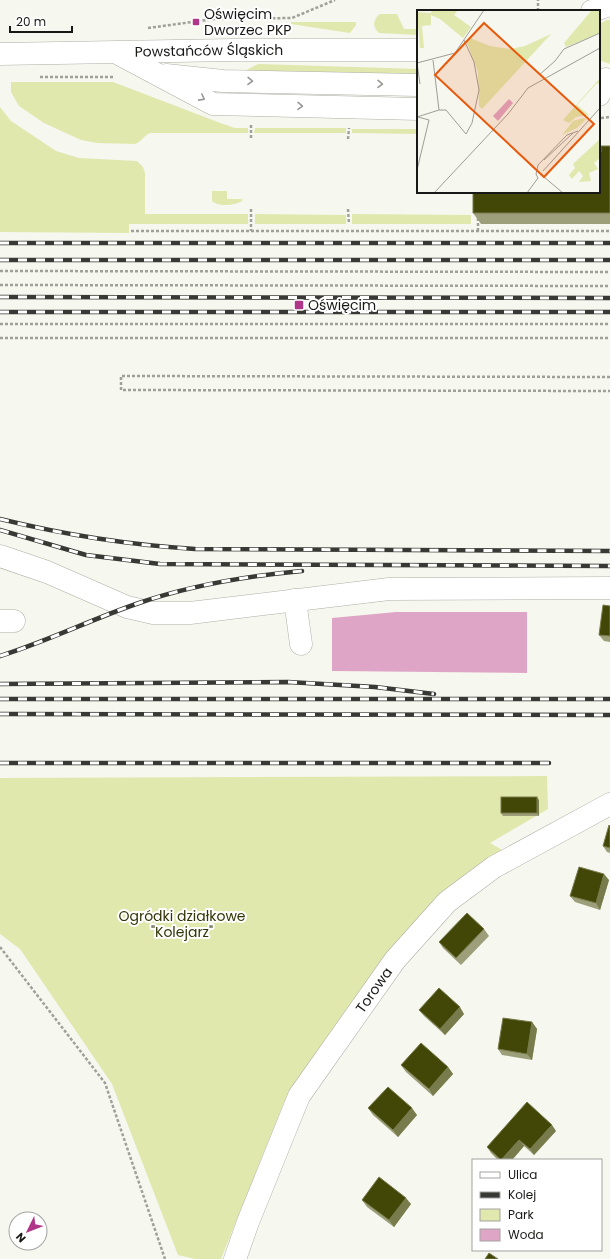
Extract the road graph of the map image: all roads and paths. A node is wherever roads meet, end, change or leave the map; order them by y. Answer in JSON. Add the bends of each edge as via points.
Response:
{"nodes":[{"id":1,"x":335,"y":0,"type":"edge"},
{"id":2,"x":609,"y":0,"type":"edge"},
{"id":3,"x":610,"y":5,"type":"edge"},
{"id":4,"x":595,"y":10,"type":"edge"},
{"id":5,"x":142,"y":29,"type":"dead end"},
{"id":6,"x":232,"y":50,"type":"junction"},
{"id":7,"x":417,"y":50,"type":"edge"},
{"id":8,"x":118,"y":53,"type":"junction"},
{"id":9,"x":0,"y":54,"type":"edge"},
{"id":10,"x":155,"y":73,"type":"junction"},
{"id":11,"x":39,"y":77,"type":"dead end"},
{"id":12,"x":116,"y":78,"type":"dead end"},
{"id":13,"x":223,"y":81,"type":"junction"},
{"id":14,"x":417,"y":85,"type":"edge"},
{"id":15,"x":233,"y":105,"type":"junction"},
{"id":16,"x":417,"y":109,"type":"edge"},
{"id":17,"x":610,"y":117,"type":"edge"},
{"id":18,"x":600,"y":118,"type":"edge"},
{"id":19,"x":349,"y":124,"type":"dead end"},
{"id":20,"x":251,"y":125,"type":"dead end"},
{"id":21,"x":251,"y":139,"type":"dead end"},
{"id":22,"x":348,"y":139,"type":"dead end"},
{"id":23,"x":251,"y":209,"type":"dead end"},
{"id":24,"x":348,"y":209,"type":"dead end"},
{"id":25,"x":481,"y":214,"type":"edge"},
{"id":26,"x":349,"y":224,"type":"dead end"},
{"id":27,"x":555,"y":224,"type":"edge"},
{"id":28,"x":131,"y":231,"type":"dead end"},
{"id":29,"x":251,"y":231,"type":"junction"},
{"id":30,"x":478,"y":231,"type":"junction"},
{"id":31,"x":555,"y":231,"type":"junction"},
{"id":32,"x":610,"y":231,"type":"edge"},
{"id":33,"x":0,"y":271,"type":"edge"},
{"id":34,"x":610,"y":272,"type":"edge"},
{"id":35,"x":0,"y":285,"type":"edge"},
{"id":36,"x":610,"y":286,"type":"edge"},
{"id":37,"x":0,"y":324,"type":"edge"},
{"id":38,"x":610,"y":324,"type":"edge"},
{"id":39,"x":0,"y":338,"type":"edge"},
{"id":40,"x":610,"y":338,"type":"edge"},
{"id":41,"x":610,"y":377,"type":"edge"},
{"id":42,"x":610,"y":391,"type":"edge"},
{"id":43,"x":0,"y":556,"type":"edge"},
{"id":44,"x":610,"y":588,"type":"edge"},
{"id":45,"x":295,"y":600,"type":"junction"},
{"id":46,"x":301,"y":644,"type":"dead end"},
{"id":47,"x":610,"y":804,"type":"edge"},
{"id":48,"x":0,"y":947,"type":"edge"},
{"id":49,"x":164,"y":1259,"type":"edge"},
{"id":50,"x":235,"y":1259,"type":"edge"}],
"edges":[{"from":1,"to":5,"type":"path","via":[[292,18],[214,19]]},
{"from":2,"to":3,"type":"street"},
{"from":3,"to":4,"type":"street"},
{"from":6,"to":7,"type":"street","name":"Powstańców Śląskich"},
{"from":6,"to":8,"type":"street","name":"Powstańców Śląskich"},
{"from":6,"to":13,"type":"street","via":[[225,62]]},
{"from":8,"to":9,"type":"street","name":"Powstańców Śląskich"},
{"from":8,"to":10,"type":"street"},
{"from":10,"to":13,"type":"street"},
{"from":10,"to":15,"type":"street","one_way":true,"via":[[213,104]]},
{"from":11,"to":12,"type":"path"},
{"from":13,"to":14,"type":"street","one_way":true},
{"from":13,"to":15,"type":"street","via":[[227,98]]},
{"from":15,"to":16,"type":"street","one_way":true},
{"from":17,"to":18,"type":"path"},
{"from":19,"to":22,"type":"path"},
{"from":20,"to":21,"type":"path"},
{"from":23,"to":29,"type":"path"},
{"from":24,"to":26,"type":"path"},
{"from":25,"to":30,"type":"path","via":[[478,214]]},
{"from":27,"to":31,"type":"path"},
{"from":28,"to":29,"type":"path"},
{"from":29,"to":30,"type":"path"},
{"from":30,"to":31,"type":"path"},
{"from":31,"to":32,"type":"path"},
{"from":33,"to":34,"type":"path"},
{"from":35,"to":36,"type":"path"},
{"from":37,"to":38,"type":"path"},
{"from":39,"to":40,"type":"path"},
{"from":41,"to":42,"type":"path","via":[[121,376],[121,390]]},
{"from":43,"to":45,"type":"street","via":[[115,602],[153,613],[190,613]]},
{"from":44,"to":45,"type":"street","via":[[406,588]]},
{"from":45,"to":46,"type":"street"},
{"from":47,"to":50,"type":"street","name":"Torowa","via":[[494,867],[447,902],[395,960],[299,1096]]},
{"from":48,"to":49,"type":"path","via":[[105,1083]]}]}
